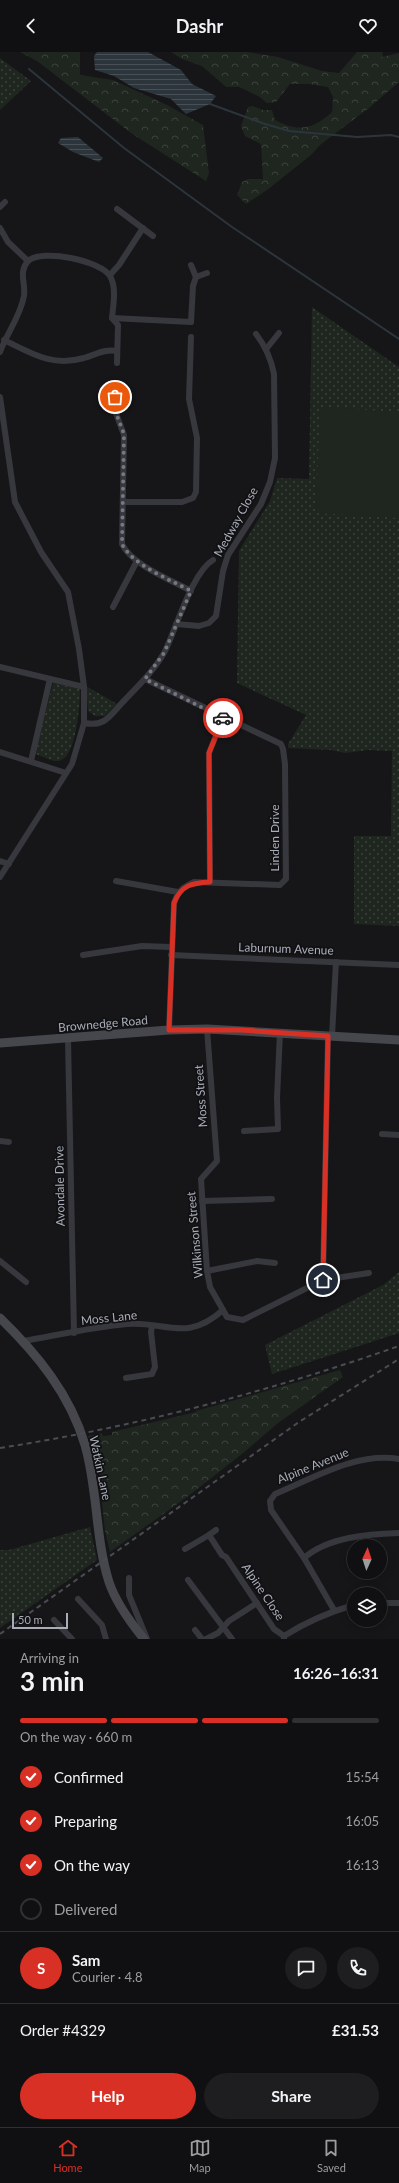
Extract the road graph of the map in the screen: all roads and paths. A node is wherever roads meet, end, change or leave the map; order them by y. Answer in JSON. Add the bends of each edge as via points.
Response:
{"nodes":[{"id":1,"x":5,"y":202,"type":"dead end"},
{"id":2,"x":0,"y":207,"type":"edge"},
{"id":3,"x":117,"y":209,"type":"dead end"},
{"id":4,"x":0,"y":228,"type":"edge"},
{"id":5,"x":143,"y":228,"type":"junction"},
{"id":6,"x":153,"y":236,"type":"dead end"},
{"id":7,"x":28,"y":261,"type":"junction"},
{"id":8,"x":191,"y":265,"type":"dead end"},
{"id":9,"x":207,"y":273,"type":"dead end"},
{"id":10,"x":110,"y":275,"type":"junction"},
{"id":11,"x":196,"y":278,"type":"junction"},
{"id":12,"x":112,"y":318,"type":"junction"},
{"id":13,"x":279,"y":333,"type":"dead end"},
{"id":14,"x":256,"y":334,"type":"dead end"},
{"id":15,"x":191,"y":337,"type":"dead end"},
{"id":16,"x":4,"y":340,"type":"junction"},
{"id":17,"x":267,"y":348,"type":"junction"},
{"id":18,"x":0,"y":349,"type":"edge"},
{"id":19,"x":117,"y":351,"type":"junction"},
{"id":20,"x":117,"y":363,"type":"dead end"},
{"id":21,"x":117,"y":386,"type":"dead end"},
{"id":22,"x":0,"y":397,"type":"edge"},
{"id":23,"x":123,"y":502,"type":"junction"},
{"id":24,"x":214,"y":560,"type":"dead end"},
{"id":25,"x":137,"y":561,"type":"junction"},
{"id":26,"x":191,"y":591,"type":"junction"},
{"id":27,"x":113,"y":607,"type":"dead end"},
{"id":28,"x":176,"y":624,"type":"junction"},
{"id":29,"x":0,"y":667,"type":"edge"},
{"id":30,"x":50,"y":679,"type":"junction"},
{"id":31,"x":145,"y":679,"type":"junction"},
{"id":32,"x":84,"y":687,"type":"junction"},
{"id":33,"x":223,"y":718,"type":"junction"},
{"id":34,"x":84,"y":723,"type":"junction"},
{"id":35,"x":0,"y":752,"type":"edge"},
{"id":36,"x":31,"y":761,"type":"junction"},
{"id":37,"x":66,"y":773,"type":"junction"},
{"id":38,"x":0,"y":861,"type":"edge"},
{"id":39,"x":9,"y":864,"type":"junction"},
{"id":40,"x":0,"y":877,"type":"edge"},
{"id":41,"x":116,"y":881,"type":"dead end"},
{"id":42,"x":210,"y":882,"type":"junction"},
{"id":43,"x":178,"y":892,"type":"junction"},
{"id":44,"x":171,"y":947,"type":"junction"},
{"id":45,"x":83,"y":955,"type":"dead end"},
{"id":46,"x":171,"y":955,"type":"junction"},
{"id":47,"x":336,"y":962,"type":"junction"},
{"id":48,"x":399,"y":965,"type":"edge"},
{"id":49,"x":207,"y":1029,"type":"junction"},
{"id":50,"x":169,"y":1030,"type":"junction"},
{"id":51,"x":280,"y":1032,"type":"junction"},
{"id":52,"x":330,"y":1036,"type":"junction"},
{"id":53,"x":68,"y":1039,"type":"junction"},
{"id":54,"x":399,"y":1040,"type":"edge"},
{"id":55,"x":0,"y":1043,"type":"edge"},
{"id":56,"x":244,"y":1131,"type":"dead end"},
{"id":57,"x":382,"y":1134,"type":"dead end"},
{"id":58,"x":399,"y":1135,"type":"edge"},
{"id":59,"x":0,"y":1141,"type":"edge"},
{"id":60,"x":9,"y":1142,"type":"dead end"},
{"id":61,"x":217,"y":1160,"type":"joint"},
{"id":62,"x":272,"y":1199,"type":"dead end"},
{"id":63,"x":202,"y":1202,"type":"junction"},
{"id":64,"x":0,"y":1261,"type":"edge"},
{"id":65,"x":275,"y":1264,"type":"dead end"},
{"id":66,"x":207,"y":1271,"type":"junction"},
{"id":67,"x":369,"y":1273,"type":"dead end"},
{"id":68,"x":323,"y":1280,"type":"junction"},
{"id":69,"x":26,"y":1282,"type":"dead end"},
{"id":70,"x":224,"y":1310,"type":"junction"},
{"id":71,"x":0,"y":1318,"type":"edge"},
{"id":72,"x":152,"y":1326,"type":"junction"},
{"id":73,"x":74,"y":1332,"type":"junction"},
{"id":74,"x":24,"y":1341,"type":"junction"},
{"id":75,"x":126,"y":1378,"type":"dead end"},
{"id":76,"x":399,"y":1459,"type":"edge"},
{"id":77,"x":216,"y":1530,"type":"dead end"},
{"id":78,"x":399,"y":1533,"type":"edge"},
{"id":79,"x":209,"y":1534,"type":"junction"},
{"id":80,"x":185,"y":1549,"type":"dead end"},
{"id":81,"x":304,"y":1558,"type":"junction"},
{"id":82,"x":129,"y":1578,"type":"dead end"},
{"id":83,"x":188,"y":1580,"type":"dead end"},
{"id":84,"x":78,"y":1599,"type":"dead end"},
{"id":85,"x":257,"y":1603,"type":"junction"},
{"id":86,"x":387,"y":1603,"type":"edge"},
{"id":87,"x":399,"y":1604,"type":"edge"},
{"id":88,"x":347,"y":1607,"type":"edge"},
{"id":89,"x":334,"y":1610,"type":"junction"},
{"id":90,"x":54,"y":1620,"type":"dead end"},
{"id":91,"x":225,"y":1628,"type":"junction"},
{"id":92,"x":195,"y":1630,"type":"dead end"},
{"id":93,"x":284,"y":1638,"type":"edge"},
{"id":94,"x":72,"y":1639,"type":"edge"},
{"id":95,"x":106,"y":1639,"type":"edge"},
{"id":96,"x":144,"y":1639,"type":"edge"},
{"id":97,"x":147,"y":1639,"type":"edge"},
{"id":98,"x":202,"y":1639,"type":"edge"},
{"id":99,"x":206,"y":1639,"type":"edge"},
{"id":100,"x":232,"y":1639,"type":"edge"}],
"edges":[{"from":1,"to":2,"type":"street"},
{"from":3,"to":5,"type":"street"},
{"from":4,"to":7,"type":"street","via":[[8,242]]},
{"from":5,"to":6,"type":"street"},
{"from":5,"to":10,"type":"street","via":[[120,265]]},
{"from":7,"to":10,"type":"street","via":[[38,256],[68,257],[86,262]]},
{"from":7,"to":16,"type":"street","via":[[22,274],[24,294],[20,313]]},
{"from":8,"to":11,"type":"street"},
{"from":9,"to":11,"type":"street"},
{"from":10,"to":12,"type":"street","via":[[113,284]]},
{"from":11,"to":12,"type":"street","via":[[193,286],[191,322]]},
{"from":12,"to":19,"type":"street","via":[[118,325]]},
{"from":13,"to":17,"type":"street"},
{"from":14,"to":17,"type":"street","name":"Medway Close"},
{"from":15,"to":23,"type":"street","via":[[188,399],[197,438],[196,492],[193,498],[182,502]]},
{"from":16,"to":18,"type":"street"},
{"from":16,"to":19,"type":"street","via":[[51,361],[65,362],[108,349]]},
{"from":17,"to":28,"type":"street","name":"Medway Close","via":[[272,360],[274,387],[275,458],[270,482],[261,504],[228,555],[216,616],[209,623],[199,626]]},
{"from":19,"to":20,"type":"street"},
{"from":21,"to":23,"type":"street","via":[[114,408],[124,434]]},
{"from":22,"to":32,"type":"street","via":[[15,502],[41,552],[68,592]]},
{"from":23,"to":25,"type":"street","via":[[122,544],[126,552]]},
{"from":24,"to":26,"type":"street","via":[[207,564]]},
{"from":25,"to":26,"type":"street"},
{"from":25,"to":27,"type":"street"},
{"from":26,"to":28,"type":"street"},
{"from":28,"to":31,"type":"street","via":[[164,653]]},
{"from":29,"to":30,"type":"street"},
{"from":30,"to":32,"type":"street"},
{"from":30,"to":36,"type":"street"},
{"from":31,"to":33,"type":"street","name":"Linden Drive"},
{"from":31,"to":34,"type":"street","via":[[104,722],[92,725]]},
{"from":32,"to":34,"type":"street"},
{"from":33,"to":42,"type":"street","via":[[209,753]]},
{"from":33,"to":42,"type":"street","name":"Linden Drive","via":[[281,744],[283,749],[286,879],[280,885]]},
{"from":34,"to":37,"type":"street","via":[[72,764]]},
{"from":35,"to":36,"type":"street"},
{"from":36,"to":37,"type":"street"},
{"from":37,"to":39,"type":"street"},
{"from":38,"to":39,"type":"street"},
{"from":39,"to":40,"type":"street"},
{"from":41,"to":43,"type":"street"},
{"from":42,"to":43,"type":"street","name":"Linden Drive","via":[[194,882]]},
{"from":43,"to":44,"type":"street","via":[[174,903]]},
{"from":44,"to":45,"type":"street","via":[[142,946]]},
{"from":44,"to":46,"type":"street"},
{"from":46,"to":47,"type":"street","name":"Laburnum Avenue"},
{"from":46,"to":50,"type":"street"},
{"from":47,"to":48,"type":"street","name":"Laburnum Avenue"},
{"from":47,"to":52,"type":"street"},
{"from":49,"to":50,"type":"main road","name":"Brownedge Road"},
{"from":49,"to":51,"type":"main road","name":"Brownedge Road"},
{"from":49,"to":61,"type":"street","name":"Moss Street"},
{"from":50,"to":53,"type":"main road","name":"Brownedge Road"},
{"from":51,"to":52,"type":"main road","name":"Brownedge Road"},
{"from":51,"to":56,"type":"street","via":[[278,1129]]},
{"from":52,"to":54,"type":"main road","name":"Brownedge Road"},
{"from":52,"to":68,"type":"street"},
{"from":53,"to":55,"type":"main road","name":"Brownedge Road"},
{"from":53,"to":73,"type":"street","name":"Avondale Drive"},
{"from":57,"to":58,"type":"street"},
{"from":59,"to":60,"type":"street"},
{"from":61,"to":63,"type":"street","name":"Wilkinson Street","via":[[201,1179]]},
{"from":62,"to":63,"type":"street"},
{"from":63,"to":66,"type":"street","name":"Wilkinson Street"},
{"from":64,"to":69,"type":"street"},
{"from":65,"to":66,"type":"street","via":[[257,1261]]},
{"from":66,"to":70,"type":"street","name":"Wilkinson Street","via":[[210,1286]]},
{"from":67,"to":68,"type":"street"},
{"from":68,"to":70,"type":"street","via":[[243,1320],[227,1317]]},
{"from":70,"to":72,"type":"street","name":"Moss Lane","via":[[199,1326],[179,1329]]},
{"from":71,"to":74,"type":"main road","name":"Watkin Lane"},
{"from":72,"to":73,"type":"street","name":"Moss Lane","via":[[128,1324]]},
{"from":72,"to":75,"type":"street","via":[[155,1367],[152,1374]]},
{"from":73,"to":74,"type":"street","name":"Moss Lane"},
{"from":74,"to":96,"type":"main road","name":"Watkin Lane","via":[[65,1396],[77,1421],[95,1491],[106,1571],[114,1593]]},
{"from":76,"to":81,"type":"street","name":"Alpine Avenue","via":[[358,1460],[275,1494],[270,1501],[271,1510]]},
{"from":77,"to":79,"type":"street"},
{"from":78,"to":81,"type":"street","via":[[354,1538],[324,1545]]},
{"from":79,"to":80,"type":"street"},
{"from":79,"to":85,"type":"street","name":"Alpine Close"},
{"from":81,"to":89,"type":"street","name":"Alpine Avenue"},
{"from":82,"to":97,"type":"street","via":[[129,1595]]},
{"from":83,"to":91,"type":"street"},
{"from":84,"to":95,"type":"street","via":[[102,1625]]},
{"from":85,"to":91,"type":"street","via":[[229,1622]]},
{"from":85,"to":93,"type":"street","name":"Alpine Close","via":[[274,1629]]},
{"from":86,"to":87,"type":"street"},
{"from":88,"to":89,"type":"street"},
{"from":89,"to":93,"type":"street"},
{"from":90,"to":94,"type":"street"},
{"from":91,"to":99,"type":"street"},
{"from":91,"to":100,"type":"street"},
{"from":92,"to":98,"type":"street"}]}
